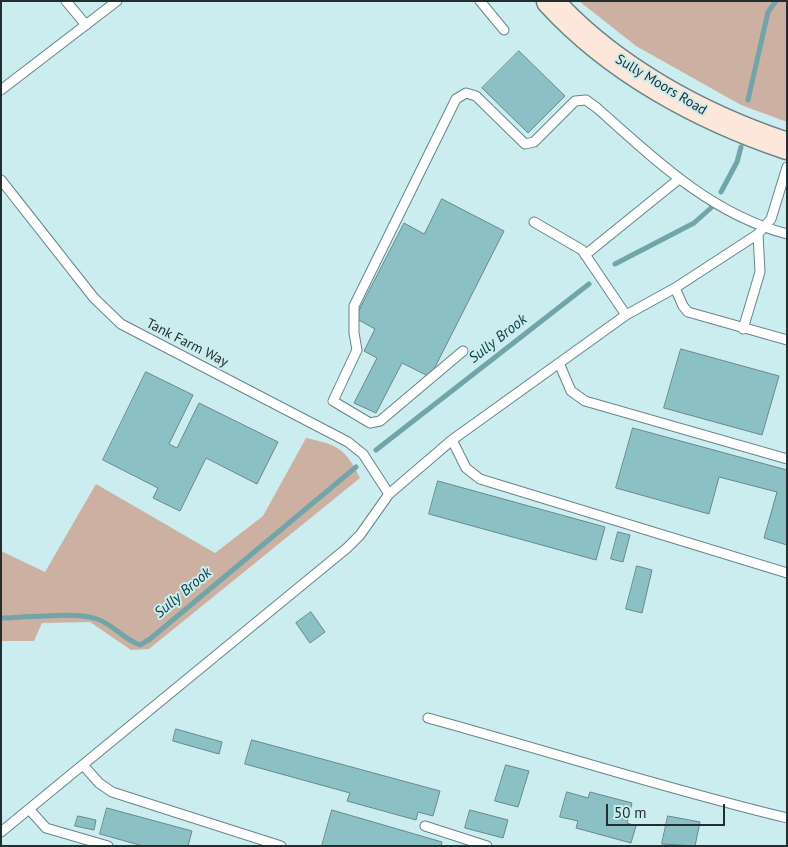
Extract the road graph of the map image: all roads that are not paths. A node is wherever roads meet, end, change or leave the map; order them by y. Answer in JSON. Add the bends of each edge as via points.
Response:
{"nodes":[{"id":1,"x":66,"y":1,"type":"edge"},
{"id":2,"x":117,"y":1,"type":"edge"},
{"id":3,"x":480,"y":1,"type":"edge"},
{"id":4,"x":550,"y":1,"type":"edge"},
{"id":5,"x":86,"y":25,"type":"junction"},
{"id":6,"x":504,"y":30,"type":"dead end"},
{"id":7,"x":1,"y":90,"type":"edge"},
{"id":8,"x":787,"y":146,"type":"edge"},
{"id":9,"x":787,"y":167,"type":"edge"},
{"id":10,"x":679,"y":179,"type":"junction"},
{"id":11,"x":1,"y":180,"type":"edge"},
{"id":12,"x":534,"y":222,"type":"dead end"},
{"id":13,"x":762,"y":231,"type":"junction"},
{"id":14,"x":787,"y":234,"type":"edge"},
{"id":15,"x":585,"y":255,"type":"junction"},
{"id":16,"x":674,"y":288,"type":"junction"},
{"id":17,"x":626,"y":315,"type":"junction"},
{"id":18,"x":742,"y":329,"type":"junction"},
{"id":19,"x":787,"y":340,"type":"edge"},
{"id":20,"x":463,"y":351,"type":"dead end"},
{"id":21,"x":559,"y":363,"type":"junction"},
{"id":22,"x":452,"y":440,"type":"junction"},
{"id":23,"x":787,"y":459,"type":"edge"},
{"id":24,"x":389,"y":494,"type":"junction"},
{"id":25,"x":787,"y":573,"type":"edge"},
{"id":26,"x":428,"y":718,"type":"dead end"},
{"id":27,"x":83,"y":765,"type":"junction"},
{"id":28,"x":29,"y":809,"type":"junction"},
{"id":29,"x":787,"y":818,"type":"edge"},
{"id":30,"x":425,"y":826,"type":"dead end"},
{"id":31,"x":1,"y":832,"type":"edge"},
{"id":32,"x":108,"y":846,"type":"edge"},
{"id":33,"x":282,"y":846,"type":"edge"},
{"id":34,"x":487,"y":846,"type":"edge"}],
"edges":[{"from":1,"to":5,"type":"lane"},
{"from":2,"to":5,"type":"lane"},
{"from":3,"to":6,"type":"lane"},
{"from":4,"to":8,"type":"main road","name":"Sully Moors Road","via":[[603,49],[668,92],[740,128]]},
{"from":5,"to":7,"type":"lane"},
{"from":9,"to":13,"type":"lane","via":[[771,220]]},
{"from":10,"to":13,"type":"lane","via":[[711,202]]},
{"from":10,"to":15,"type":"lane"},
{"from":10,"to":20,"type":"lane","via":[[586,100],[575,101],[534,142],[525,144],[476,96],[466,93],[456,99],[354,306],[357,350],[332,401],[370,423],[380,421]]},
{"from":11,"to":24,"type":"lane","name":"Tank Farm Way","via":[[94,298],[121,324],[348,442],[363,454]]},
{"from":12,"to":15,"type":"lane","via":[[582,250]]},
{"from":13,"to":14,"type":"lane"},
{"from":13,"to":16,"type":"lane"},
{"from":13,"to":18,"type":"lane","via":[[760,272]]},
{"from":15,"to":17,"type":"lane"},
{"from":16,"to":17,"type":"lane"},
{"from":16,"to":18,"type":"lane","via":[[688,312]]},
{"from":17,"to":21,"type":"lane"},
{"from":18,"to":19,"type":"lane"},
{"from":21,"to":22,"type":"lane"},
{"from":21,"to":23,"type":"lane","via":[[571,391],[585,401]]},
{"from":22,"to":24,"type":"lane"},
{"from":22,"to":25,"type":"lane","via":[[466,468],[480,479]]},
{"from":24,"to":27,"type":"lane","via":[[360,536],[347,548]]},
{"from":26,"to":29,"type":"lane","via":[[698,797]]},
{"from":27,"to":28,"type":"lane"},
{"from":27,"to":33,"type":"lane","via":[[112,792]]},
{"from":28,"to":31,"type":"lane"},
{"from":28,"to":32,"type":"lane","via":[[46,828]]},
{"from":30,"to":34,"type":"lane"}]}
